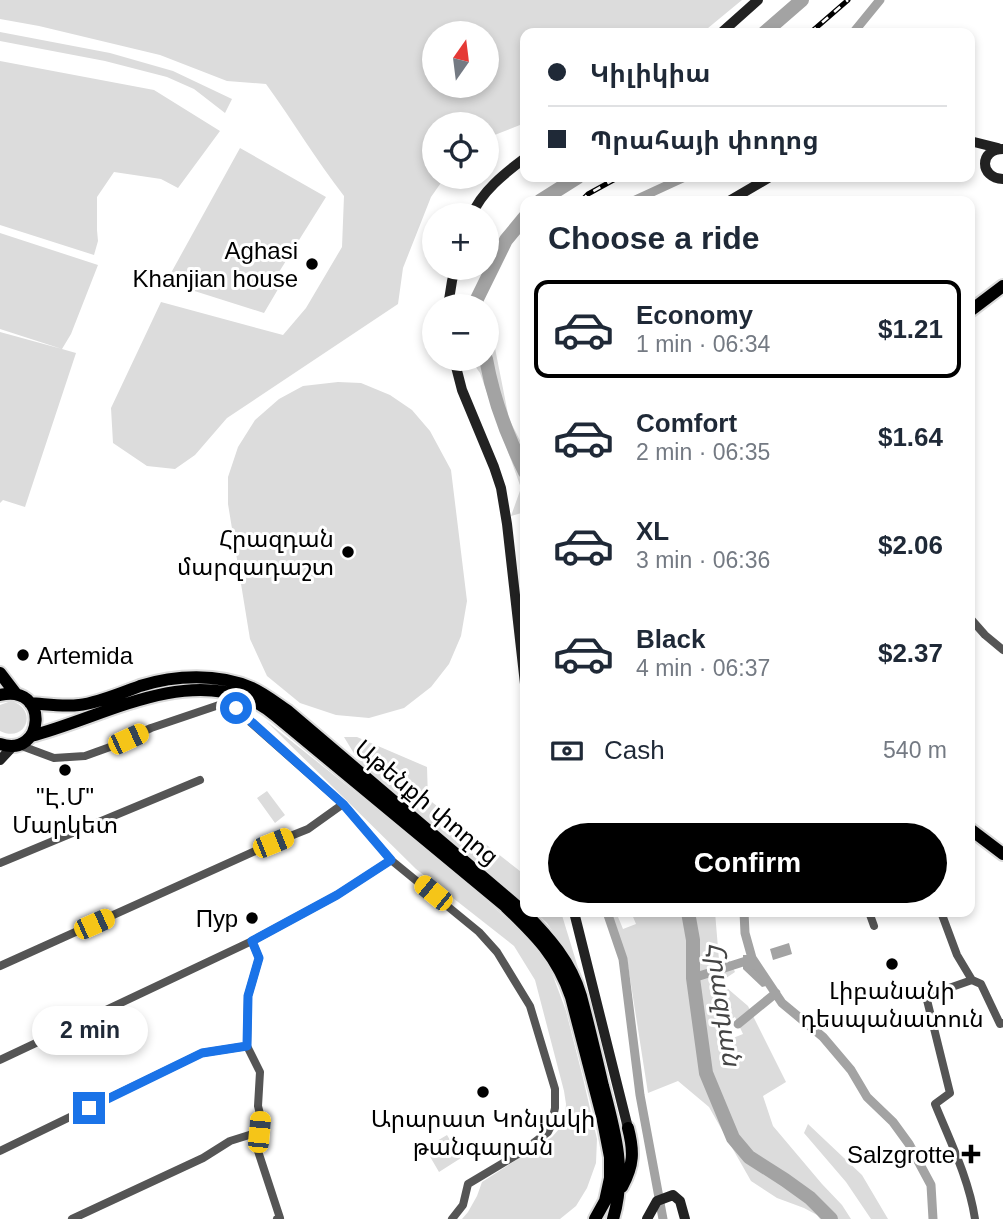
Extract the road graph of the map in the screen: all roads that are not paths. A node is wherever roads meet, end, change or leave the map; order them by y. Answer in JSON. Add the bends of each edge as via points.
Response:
{"nodes":[{"id":1,"x":758,"y":0,"type":"edge"},
{"id":2,"x":726,"y":28,"type":"edge"},
{"id":3,"x":975,"y":144,"type":"edge"},
{"id":4,"x":1001,"y":148,"type":"edge"},
{"id":5,"x":975,"y":149,"type":"edge"},
{"id":6,"x":520,"y":162,"type":"edge"},
{"id":7,"x":985,"y":162,"type":"junction"},
{"id":8,"x":1001,"y":180,"type":"edge"},
{"id":9,"x":761,"y":182,"type":"edge"},
{"id":10,"x":738,"y":196,"type":"edge"},
{"id":11,"x":480,"y":203,"type":"edge"},
{"id":12,"x":1003,"y":278,"type":"edge"},
{"id":13,"x":1003,"y":286,"type":"edge"},
{"id":14,"x":975,"y":299,"type":"edge"},
{"id":15,"x":975,"y":307,"type":"edge"},
{"id":16,"x":457,"y":371,"type":"edge"},
{"id":17,"x":975,"y":624,"type":"edge"},
{"id":18,"x":520,"y":637,"type":"edge"},
{"id":19,"x":1003,"y":650,"type":"edge"},
{"id":20,"x":0,"y":673,"type":"edge"},
{"id":21,"x":16,"y":694,"type":"junction"},
{"id":22,"x":0,"y":695,"type":"edge"},
{"id":23,"x":30,"y":703,"type":"junction"},
{"id":24,"x":31,"y":736,"type":"junction"},
{"id":25,"x":11,"y":745,"type":"edge"},
{"id":26,"x":0,"y":760,"type":"edge"},
{"id":27,"x":200,"y":780,"type":"dead end"},
{"id":28,"x":343,"y":804,"type":"junction"},
{"id":29,"x":975,"y":824,"type":"edge"},
{"id":30,"x":975,"y":833,"type":"edge"},
{"id":31,"x":1003,"y":844,"type":"edge"},
{"id":32,"x":1003,"y":854,"type":"edge"},
{"id":33,"x":391,"y":860,"type":"junction"},
{"id":34,"x":0,"y":863,"type":"edge"},
{"id":35,"x":520,"y":909,"type":"edge"},
{"id":36,"x":529,"y":917,"type":"edge"},
{"id":37,"x":576,"y":917,"type":"edge"},
{"id":38,"x":871,"y":917,"type":"edge"},
{"id":39,"x":943,"y":917,"type":"edge"},
{"id":40,"x":874,"y":926,"type":"dead end"},
{"id":41,"x":252,"y":941,"type":"junction"},
{"id":42,"x":0,"y":967,"type":"edge"},
{"id":43,"x":972,"y":980,"type":"junction"},
{"id":44,"x":1003,"y":1023,"type":"edge"},
{"id":45,"x":247,"y":1046,"type":"junction"},
{"id":46,"x":0,"y":1060,"type":"edge"},
{"id":47,"x":628,"y":1128,"type":"junction"},
{"id":48,"x":259,"y":1132,"type":"junction"},
{"id":49,"x":0,"y":1151,"type":"edge"},
{"id":50,"x":618,"y":1153,"type":"junction"},
{"id":51,"x":620,"y":1190,"type":"junction"},
{"id":52,"x":279,"y":1218,"type":"edge"},
{"id":53,"x":72,"y":1219,"type":"edge"},
{"id":54,"x":452,"y":1219,"type":"edge"},
{"id":55,"x":594,"y":1219,"type":"edge"},
{"id":56,"x":613,"y":1219,"type":"edge"},
{"id":57,"x":647,"y":1219,"type":"edge"},
{"id":58,"x":685,"y":1219,"type":"edge"},
{"id":59,"x":975,"y":1219,"type":"edge"}],
"edges":[{"from":1,"to":2,"type":"street"},
{"from":3,"to":4,"type":"street"},
{"from":4,"to":7,"type":"street","via":[[989,153]]},
{"from":5,"to":7,"type":"street"},
{"from":6,"to":11,"type":"street"},
{"from":7,"to":8,"type":"street","via":[[988,173]]},
{"from":9,"to":10,"type":"street"},
{"from":12,"to":14,"type":"main road"},
{"from":13,"to":15,"type":"main road"},
{"from":16,"to":18,"type":"street","via":[[501,488]]},
{"from":17,"to":19,"type":"street"},
{"from":20,"to":21,"type":"main road"},
{"from":21,"to":22,"type":"main road"},
{"from":21,"to":23,"type":"main road"},
{"from":23,"to":24,"type":"main road","via":[[36,716]]},
{"from":23,"to":35,"type":"main road","name":"Աթենքի փողոց","via":[[82,705],[176,678],[226,680],[249,687],[273,700]]},
{"from":24,"to":25,"type":"main road"},
{"from":24,"to":55,"type":"main road","name":"Աթենքի փողոց","via":[[169,693],[210,690],[244,697],[276,716],[505,906],[556,962],[571,997],[610,1157],[606,1201]]},
{"from":25,"to":26,"type":"street"},
{"from":25,"to":28,"type":"street","via":[[54,758],[85,756],[151,728],[228,704]]},
{"from":27,"to":34,"type":"street"},
{"from":28,"to":33,"type":"street"},
{"from":28,"to":42,"type":"street","via":[[307,829]]},
{"from":29,"to":31,"type":"main road"},
{"from":30,"to":32,"type":"main road"},
{"from":33,"to":41,"type":"street"},
{"from":33,"to":54,"type":"street","via":[[497,952],[530,1006],[555,1089],[548,1132],[468,1184],[463,1205]]},
{"from":36,"to":50,"type":"main road","name":"Աթենքի փողոց","via":[[574,976]]},
{"from":37,"to":47,"type":"street"},
{"from":38,"to":40,"type":"street"},
{"from":39,"to":43,"type":"street","via":[[957,956]]},
{"from":41,"to":45,"type":"street","via":[[259,958],[248,996]]},
{"from":41,"to":46,"type":"street"},
{"from":43,"to":44,"type":"street","via":[[981,984]]},
{"from":43,"to":59,"type":"street","via":[[926,996],[950,1093],[935,1104],[970,1191]]},
{"from":45,"to":48,"type":"street","via":[[260,1072]]},
{"from":45,"to":49,"type":"street","via":[[202,1053]]},
{"from":47,"to":50,"type":"main road","via":[[625,1151]]},
{"from":47,"to":51,"type":"main road","via":[[633,1147],[628,1177]]},
{"from":48,"to":52,"type":"street","via":[[257,1148]]},
{"from":48,"to":53,"type":"street"},
{"from":50,"to":51,"type":"main road","name":"Աթենքի փողոց"},
{"from":51,"to":56,"type":"main road","name":"Աթենքի փողոց"},
{"from":57,"to":58,"type":"street","via":[[657,1201],[673,1195],[680,1201]]}]}
